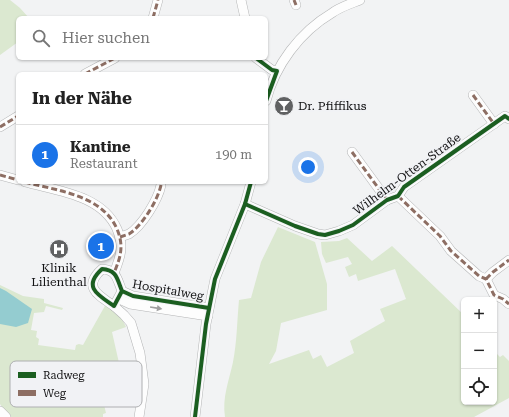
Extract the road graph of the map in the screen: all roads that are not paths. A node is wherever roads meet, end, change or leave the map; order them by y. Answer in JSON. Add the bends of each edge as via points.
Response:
{"nodes":[{"id":1,"x":158,"y":0,"type":"edge"},
{"id":2,"x":241,"y":0,"type":"edge"},
{"id":3,"x":360,"y":0,"type":"edge"},
{"id":4,"x":154,"y":16,"type":"edge"},
{"id":5,"x":245,"y":16,"type":"edge"},
{"id":6,"x":111,"y":60,"type":"edge"},
{"id":7,"x":259,"y":60,"type":"edge"},
{"id":8,"x":89,"y":72,"type":"edge"},
{"id":9,"x":277,"y":72,"type":"junction"},
{"id":10,"x":473,"y":95,"type":"dead end"},
{"id":11,"x":268,"y":96,"type":"edge"},
{"id":12,"x":16,"y":117,"type":"edge"},
{"id":13,"x":509,"y":119,"type":"edge"},
{"id":14,"x":494,"y":124,"type":"junction"},
{"id":15,"x":0,"y":127,"type":"edge"},
{"id":16,"x":352,"y":152,"type":"dead end"},
{"id":17,"x":0,"y":175,"type":"edge"},
{"id":18,"x":16,"y":179,"type":"edge"},
{"id":19,"x":33,"y":184,"type":"edge"},
{"id":20,"x":250,"y":184,"type":"edge"},
{"id":21,"x":161,"y":185,"type":"dead end"},
{"id":22,"x":398,"y":196,"type":"junction"},
{"id":23,"x":386,"y":200,"type":"junction"},
{"id":24,"x":245,"y":204,"type":"junction"},
{"id":25,"x":120,"y":237,"type":"junction"},
{"id":26,"x":509,"y":260,"type":"edge"},
{"id":27,"x":114,"y":273,"type":"junction"},
{"id":28,"x":486,"y":279,"type":"junction"},
{"id":29,"x":491,"y":297,"type":"edge"},
{"id":30,"x":497,"y":298,"type":"edge"},
{"id":31,"x":118,"y":299,"type":"junction"},
{"id":32,"x":509,"y":304,"type":"edge"},
{"id":33,"x":208,"y":312,"type":"junction"},
{"id":34,"x":142,"y":361,"type":"edge"},
{"id":35,"x":142,"y":362,"type":"edge"},
{"id":36,"x":142,"y":397,"type":"edge"},
{"id":37,"x":141,"y":407,"type":"edge"},
{"id":38,"x":0,"y":410,"type":"edge"},
{"id":39,"x":6,"y":417,"type":"edge"},
{"id":40,"x":139,"y":417,"type":"edge"},
{"id":41,"x":195,"y":417,"type":"edge"}],
"edges":[{"from":1,"to":4,"type":"street"},
{"from":2,"to":5,"type":"street"},
{"from":3,"to":9,"type":"street","via":[[320,20],[294,45]]},
{"from":6,"to":8,"type":"street"},
{"from":7,"to":9,"type":"street"},
{"from":9,"to":11,"type":"street"},
{"from":10,"to":14,"type":"street"},
{"from":12,"to":15,"type":"street"},
{"from":13,"to":14,"type":"street","name":"Wilhelm-Otten-Straße","via":[[505,116]]},
{"from":14,"to":22,"type":"street","name":"Wilhelm-Otten-Straße","via":[[404,187]]},
{"from":16,"to":23,"type":"street","name":"Wilhelm-Otten-Straße"},
{"from":17,"to":18,"type":"street"},
{"from":19,"to":25,"type":"street","via":[[92,202],[113,220]]},
{"from":20,"to":24,"type":"street"},
{"from":21,"to":25,"type":"street","via":[[148,213],[129,234]]},
{"from":22,"to":23,"type":"street","name":"Wilhelm-Otten-Straße"},
{"from":22,"to":28,"type":"street","via":[[440,236],[450,251]]},
{"from":23,"to":24,"type":"street","name":"Wilhelm-Otten-Straße","via":[[353,225],[325,235],[295,226]]},
{"from":24,"to":33,"type":"street","via":[[215,279]]},
{"from":25,"to":27,"type":"street","via":[[122,248]]},
{"from":26,"to":28,"type":"street"},
{"from":27,"to":31,"type":"street","name":"Hospitalweg"},
{"from":27,"to":31,"type":"street","name":"Hospitalweg","via":[[102,269],[95,275],[92,285],[93,290]]},
{"from":28,"to":29,"type":"street"},
{"from":30,"to":32,"type":"street"},
{"from":31,"to":33,"type":"street","name":"Hospitalweg","via":[[130,304]]},
{"from":31,"to":34,"type":"street","via":[[130,323]]},
{"from":33,"to":41,"type":"street"},
{"from":35,"to":36,"type":"street"},
{"from":37,"to":40,"type":"street"},
{"from":38,"to":39,"type":"street"}]}
